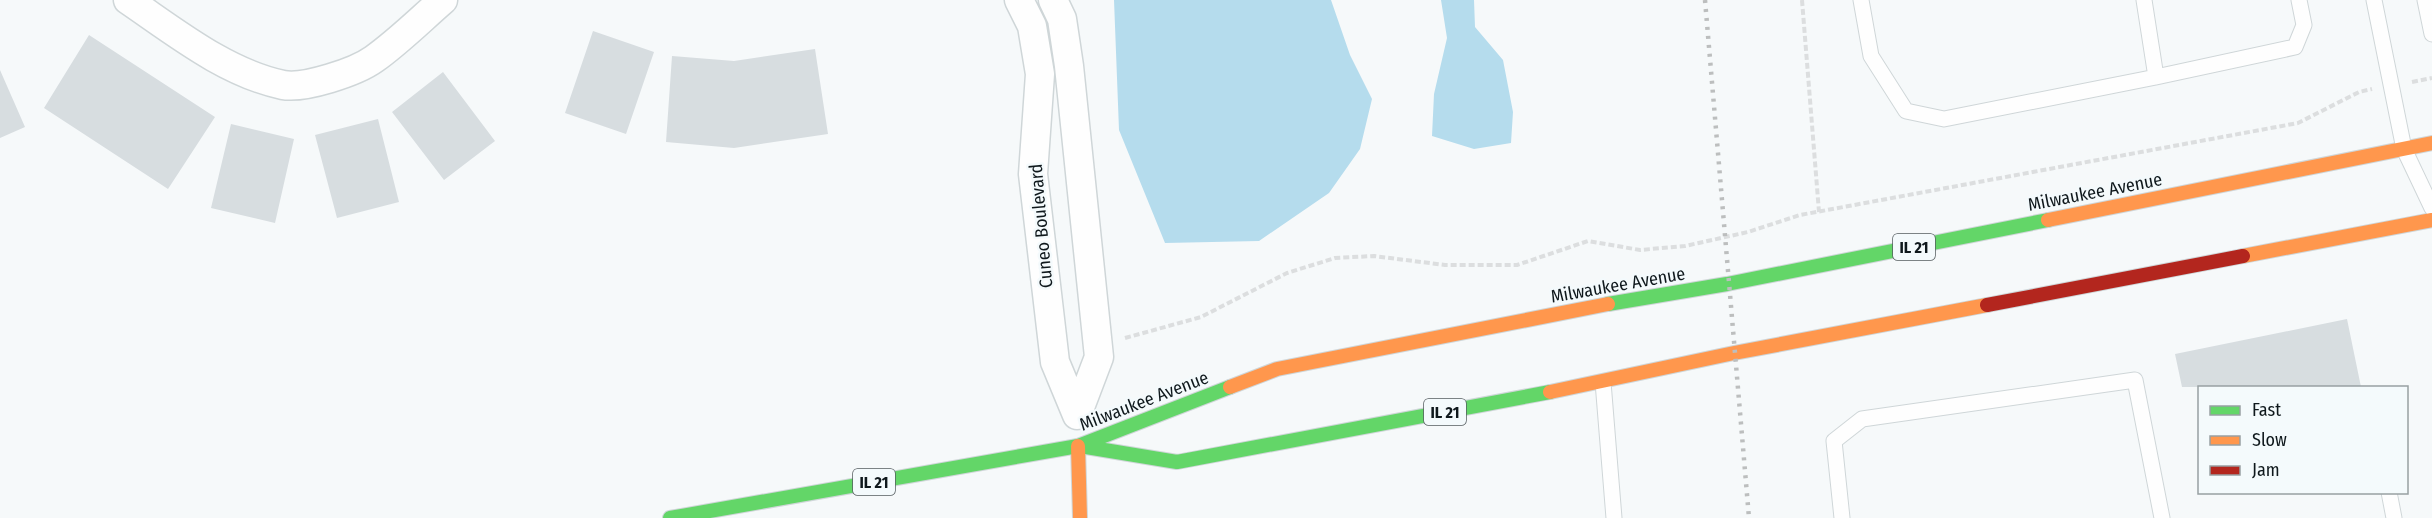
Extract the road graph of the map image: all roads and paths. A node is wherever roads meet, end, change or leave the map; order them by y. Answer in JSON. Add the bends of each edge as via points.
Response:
{"nodes":[{"id":1,"x":128,"y":0,"type":"edge"},
{"id":2,"x":443,"y":0,"type":"edge"},
{"id":3,"x":1019,"y":0,"type":"edge"},
{"id":4,"x":1053,"y":0,"type":"edge"},
{"id":5,"x":1802,"y":0,"type":"edge"},
{"id":6,"x":1861,"y":0,"type":"edge"},
{"id":7,"x":2144,"y":0,"type":"edge"},
{"id":8,"x":2298,"y":0,"type":"edge"},
{"id":9,"x":2374,"y":0,"type":"edge"},
{"id":10,"x":2425,"y":0,"type":"edge"},
{"id":11,"x":2432,"y":34,"type":"edge"},
{"id":12,"x":2157,"y":77,"type":"junction"},
{"id":13,"x":2359,"y":92,"type":"dead end"},
{"id":14,"x":1073,"y":112,"type":"junction"},
{"id":15,"x":1037,"y":116,"type":"junction"},
{"id":16,"x":2432,"y":143,"type":"edge"},
{"id":17,"x":2404,"y":149,"type":"junction"},
{"id":18,"x":2432,"y":208,"type":"edge"},
{"id":19,"x":1819,"y":212,"type":"junction"},
{"id":20,"x":2432,"y":220,"type":"edge"},
{"id":21,"x":1131,"y":337,"type":"dead end"},
{"id":22,"x":1603,"y":382,"type":"junction"},
{"id":23,"x":1077,"y":415,"type":"junction"},
{"id":24,"x":1078,"y":446,"type":"junction"},
{"id":25,"x":2389,"y":494,"type":"edge"},
{"id":26,"x":670,"y":518,"type":"edge"},
{"id":27,"x":1080,"y":518,"type":"edge"},
{"id":28,"x":1614,"y":518,"type":"edge"},
{"id":29,"x":1842,"y":518,"type":"edge"},
{"id":30,"x":2162,"y":518,"type":"edge"},
{"id":31,"x":2394,"y":518,"type":"edge"}],
"edges":[{"from":1,"to":2,"type":"street","via":[[202,50],[252,75],[285,85],[335,78],[372,60]]},
{"from":3,"to":15,"type":"street","name":"Cuneo Boulevard","via":[[1032,26],[1038,64]]},
{"from":4,"to":14,"type":"street","name":"Cuneo Boulevard","via":[[1062,19]]},
{"from":5,"to":19,"type":"path"},
{"from":6,"to":12,"type":"lane","via":[[1871,56],[1906,111],[1944,119]]},
{"from":7,"to":12,"type":"lane"},
{"from":8,"to":12,"type":"lane","via":[[2304,25],[2295,47]]},
{"from":9,"to":17,"type":"lane"},
{"from":10,"to":11,"type":"lane"},
{"from":13,"to":19,"type":"path","via":[[2298,123]]},
{"from":14,"to":15,"type":"street"},
{"from":14,"to":23,"type":"street","name":"Cuneo Boulevard","via":[[1099,357]]},
{"from":15,"to":23,"type":"street","name":"Cuneo Boulevard","via":[[1034,174],[1055,362]]},
{"from":16,"to":17,"type":"main road","name":"Milwaukee Avenue","number":"IL 21"},
{"from":17,"to":18,"type":"lane"},
{"from":17,"to":24,"type":"main road","name":"Milwaukee Avenue","number":"IL 21","via":[[1739,282],[1277,369]]},
{"from":19,"to":21,"type":"path","via":[[1685,246],[1640,250],[1588,241],[1517,265],[1445,266],[1374,256],[1335,258],[1287,273],[1201,316]]},
{"from":20,"to":22,"type":"main road","name":"Milwaukee Avenue","number":"IL 21","via":[[1734,353]]},
{"from":22,"to":24,"type":"main road","name":"Milwaukee Avenue","number":"IL 21","via":[[1177,462]]},
{"from":22,"to":28,"type":"lane"},
{"from":23,"to":24,"type":"street","name":"Cuneo Boulevard"},
{"from":24,"to":26,"type":"main road","number":"IL 21"},
{"from":24,"to":27,"type":"main road"},
{"from":25,"to":31,"type":"lane"},
{"from":29,"to":30,"type":"lane","via":[[1833,441],[1862,419],[2135,380]]}]}
